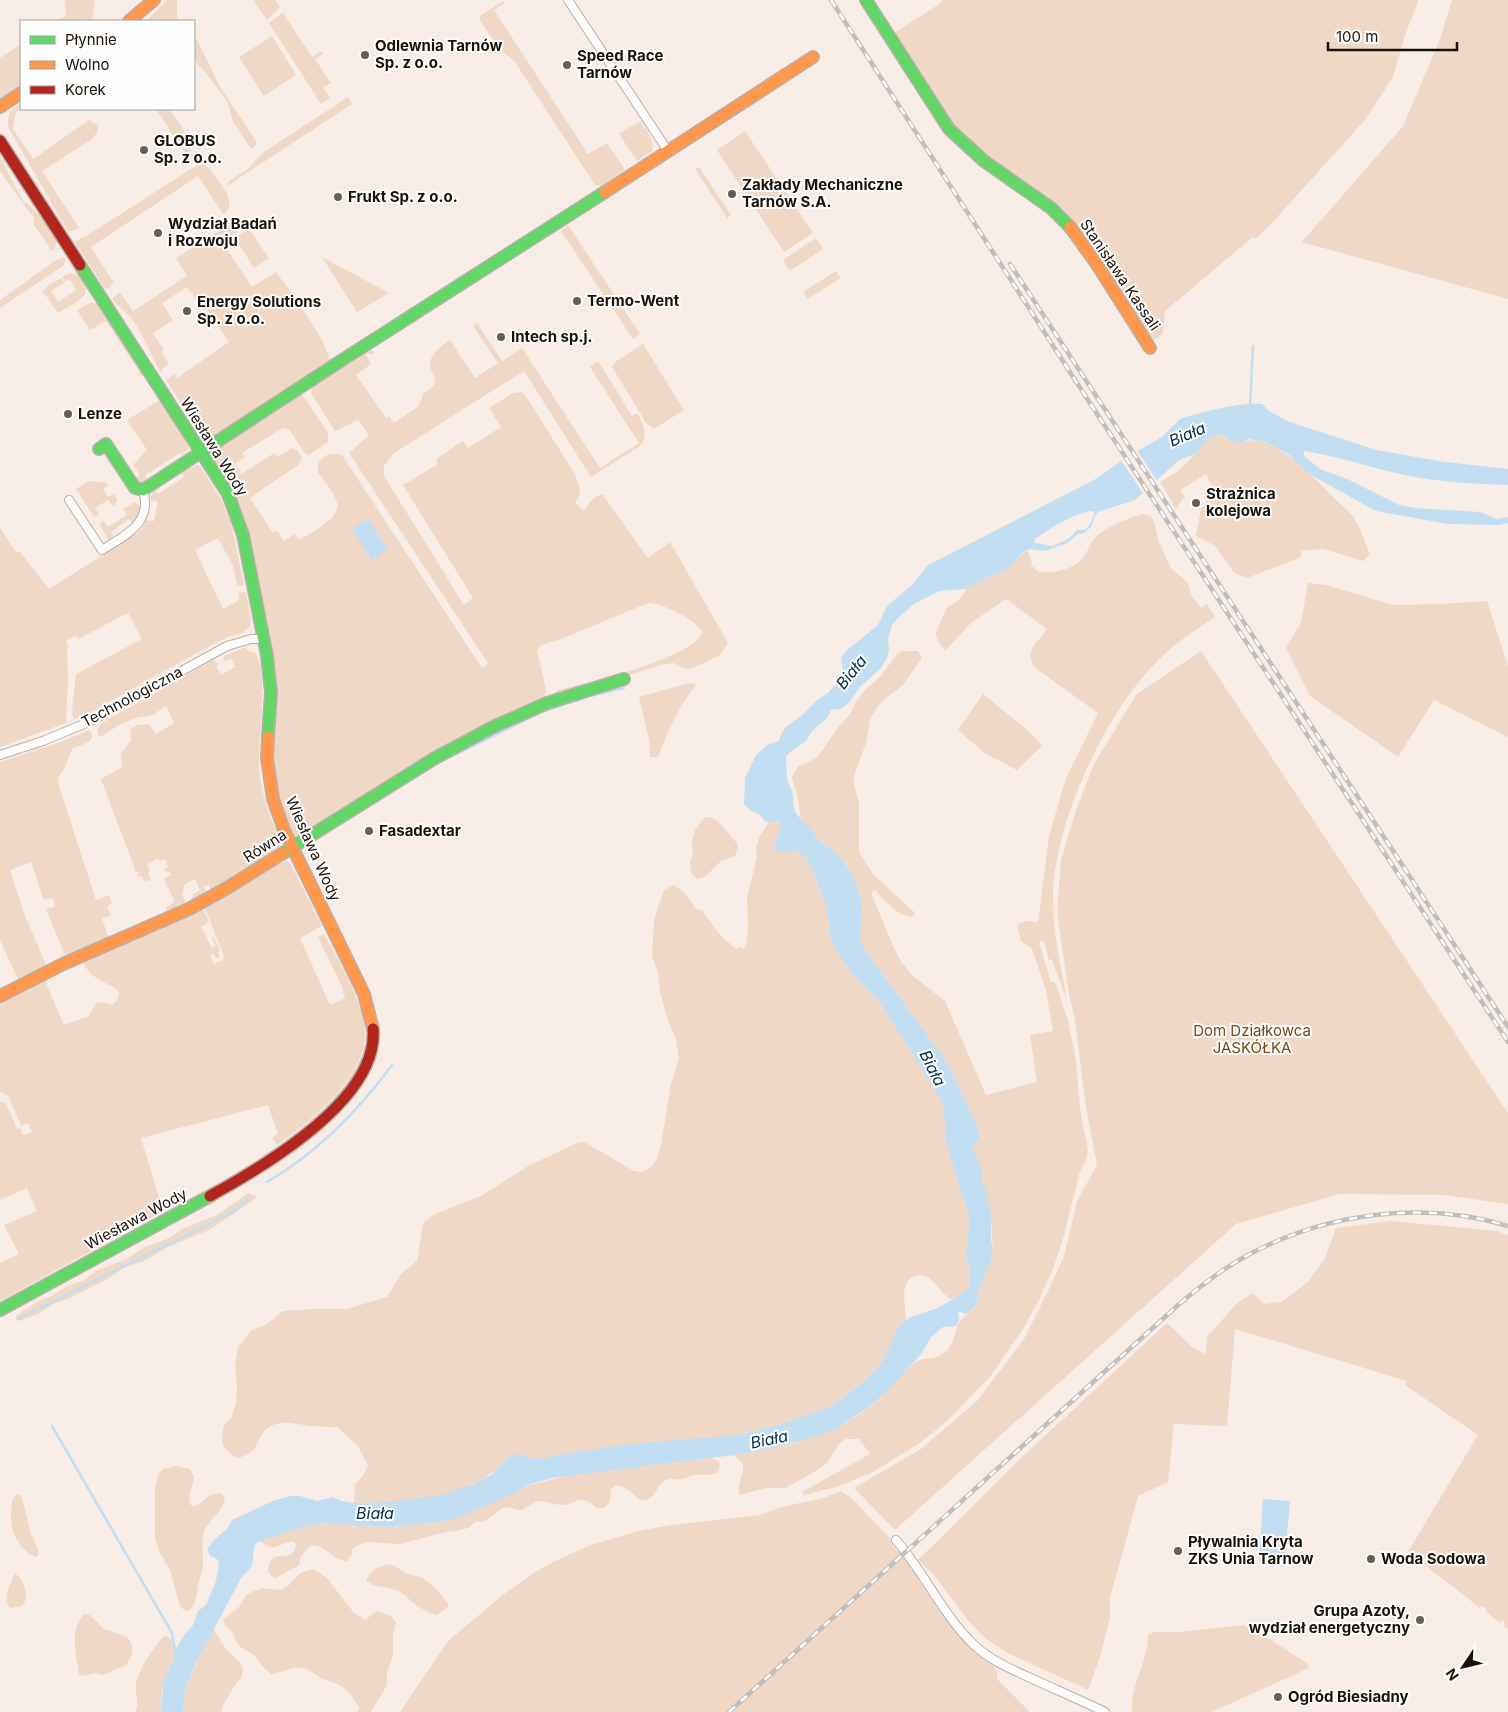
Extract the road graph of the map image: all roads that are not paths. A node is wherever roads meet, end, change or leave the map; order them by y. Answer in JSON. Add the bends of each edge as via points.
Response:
{"nodes":[{"id":1,"x":154,"y":0,"type":"edge"},
{"id":2,"x":568,"y":0,"type":"edge"},
{"id":3,"x":866,"y":0,"type":"edge"},
{"id":4,"x":131,"y":20,"type":"edge"},
{"id":5,"x":813,"y":58,"type":"dead end"},
{"id":6,"x":20,"y":94,"type":"edge"},
{"id":7,"x":0,"y":107,"type":"edge"},
{"id":8,"x":0,"y":141,"type":"edge"},
{"id":9,"x":668,"y":151,"type":"junction"},
{"id":10,"x":1150,"y":348,"type":"dead end"},
{"id":11,"x":99,"y":449,"type":"dead end"},
{"id":12,"x":201,"y":451,"type":"junction"},
{"id":13,"x":143,"y":490,"type":"junction"},
{"id":14,"x":69,"y":500,"type":"dead end"},
{"id":15,"x":264,"y":639,"type":"junction"},
{"id":16,"x":624,"y":680,"type":"dead end"},
{"id":17,"x":0,"y":755,"type":"edge"},
{"id":18,"x":292,"y":847,"type":"junction"},
{"id":19,"x":0,"y":996,"type":"edge"},
{"id":20,"x":0,"y":1310,"type":"edge"},
{"id":21,"x":896,"y":1540,"type":"dead end"},
{"id":22,"x":1105,"y":1712,"type":"edge"}],
"edges":[{"from":1,"to":4,"type":"street"},
{"from":2,"to":9,"type":"street"},
{"from":3,"to":10,"type":"street","name":"Stanisława Kassali","via":[[949,129],[976,156],[1040,200],[1069,225]]},
{"from":5,"to":9,"type":"street"},
{"from":6,"to":7,"type":"street"},
{"from":8,"to":12,"type":"street","name":"Wiesława Wody"},
{"from":9,"to":12,"type":"street"},
{"from":11,"to":13,"type":"street","via":[[106,444],[134,488]]},
{"from":12,"to":13,"type":"street"},
{"from":12,"to":15,"type":"street","name":"Wiesława Wody","via":[[228,494],[240,526]]},
{"from":13,"to":14,"type":"street","via":[[145,502],[141,521],[102,550]]},
{"from":15,"to":17,"type":"street","name":"Technologiczna","via":[[250,639],[227,646],[91,721]]},
{"from":15,"to":18,"type":"street","name":"Wiesława Wody","via":[[271,692],[268,770],[277,813]]},
{"from":16,"to":18,"type":"street","name":"Równa","via":[[547,703],[493,727],[435,758]]},
{"from":18,"to":19,"type":"street","name":"Równa","via":[[189,909],[63,964]]},
{"from":18,"to":20,"type":"street","name":"Wiesława Wody","via":[[364,994],[372,1019],[373,1047],[364,1073],[328,1115],[270,1160],[216,1193]]},
{"from":21,"to":22,"type":"street","via":[[957,1624],[983,1652],[1015,1671]]}]}
